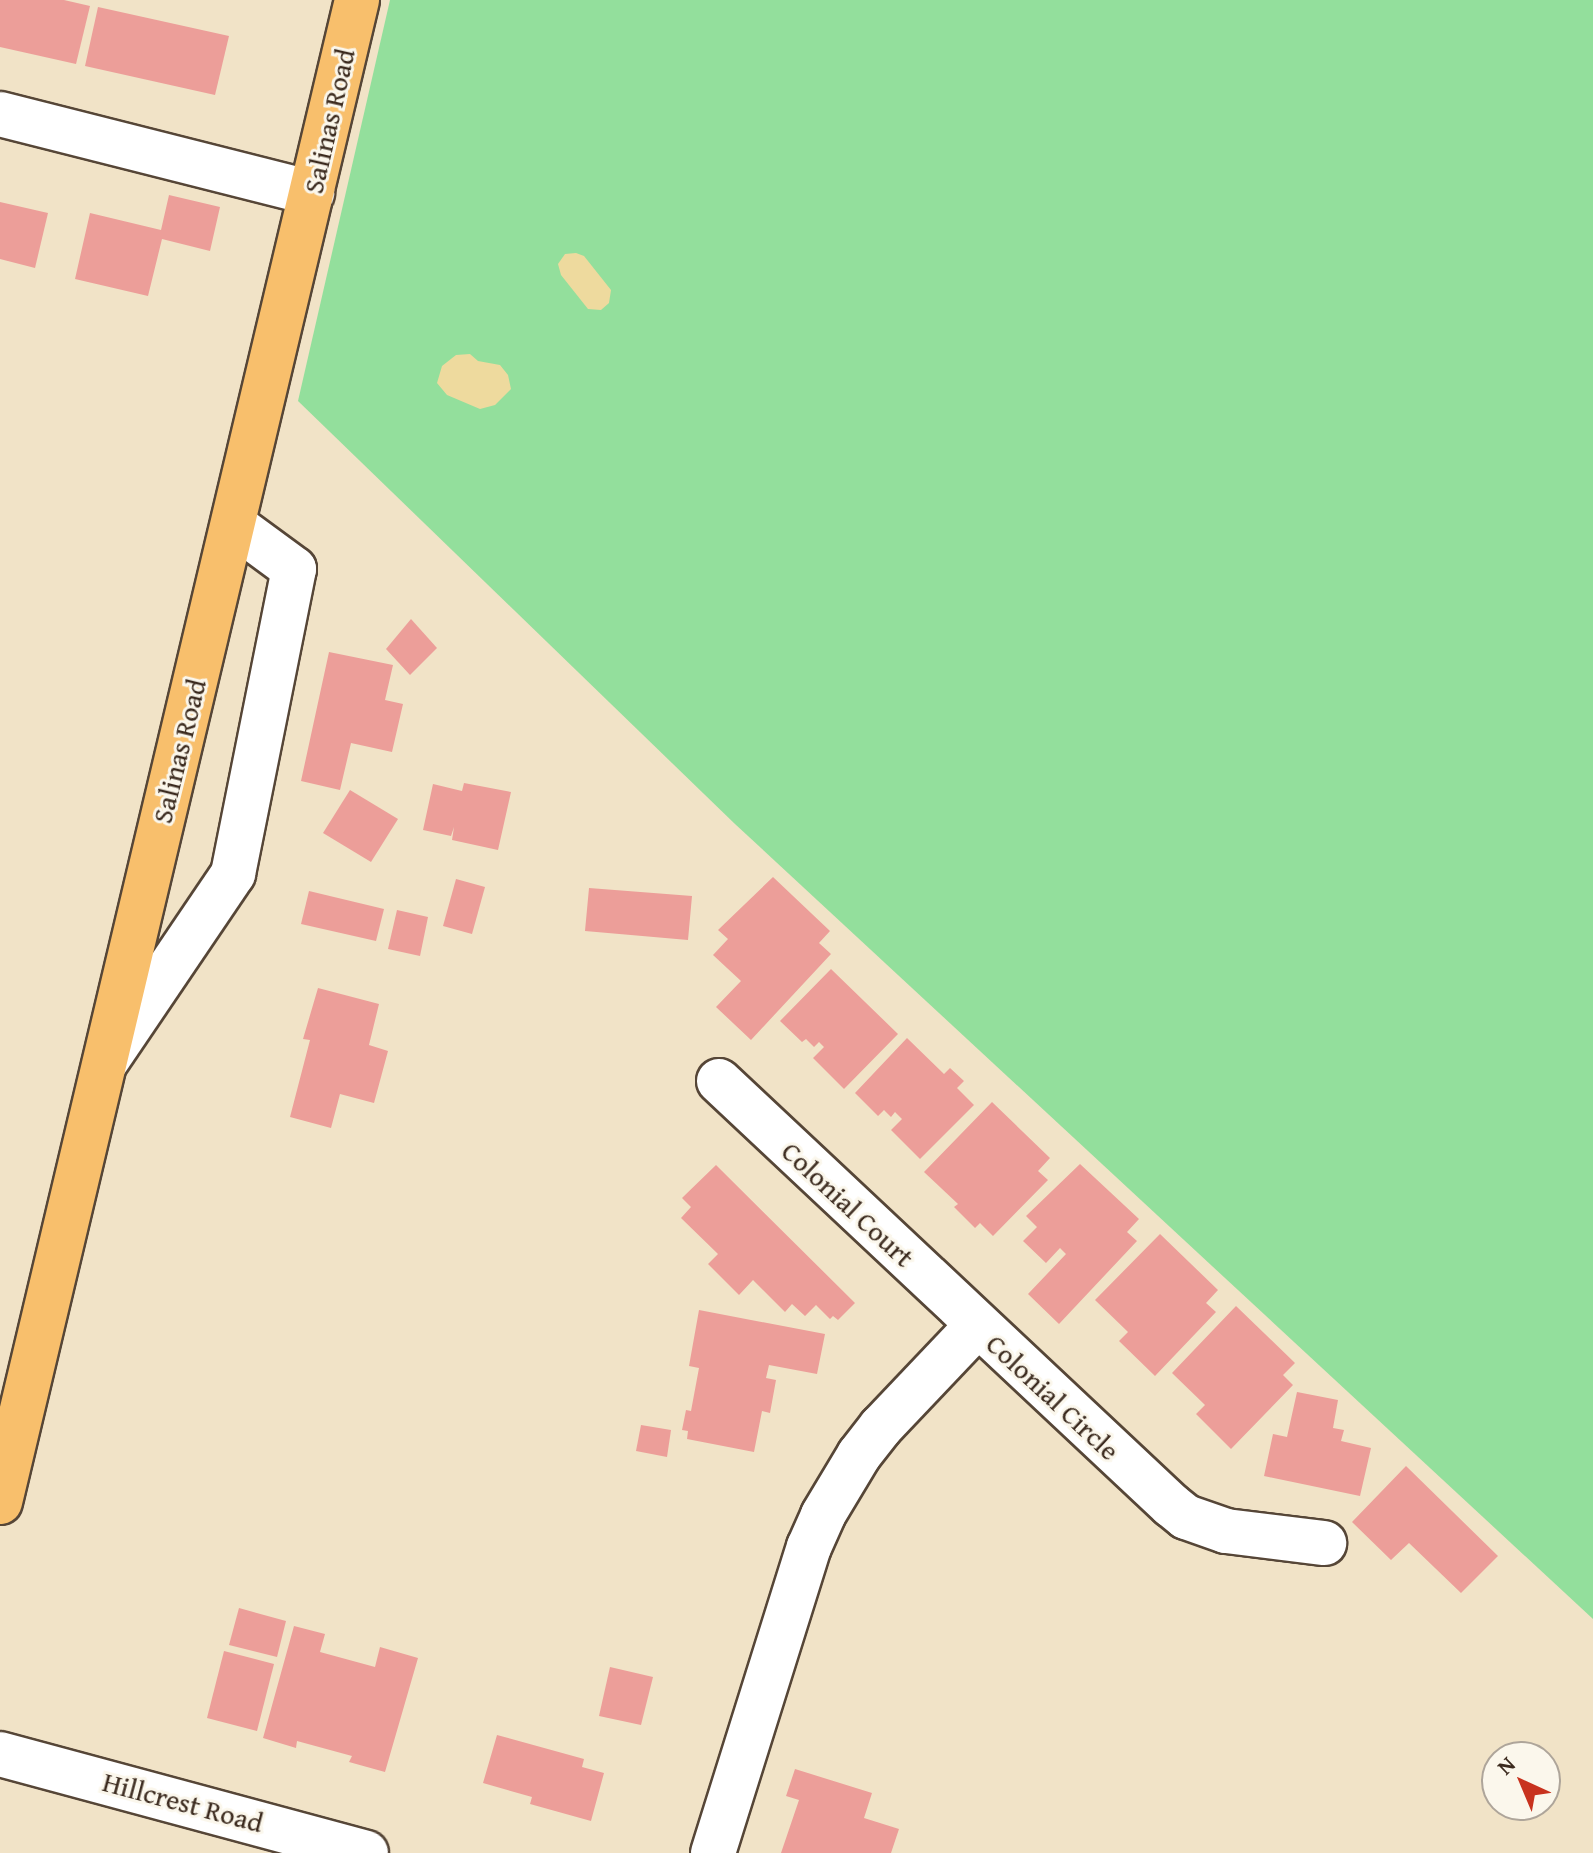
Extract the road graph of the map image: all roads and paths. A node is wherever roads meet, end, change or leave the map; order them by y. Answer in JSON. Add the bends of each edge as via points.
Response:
{"nodes":[{"id":1,"x":357,"y":0,"type":"edge"},
{"id":2,"x":0,"y":114,"type":"edge"},
{"id":3,"x":312,"y":193,"type":"junction"},
{"id":4,"x":234,"y":525,"type":"junction"},
{"id":5,"x":100,"y":1070,"type":"junction"},
{"id":6,"x":719,"y":1081,"type":"dead end"},
{"id":7,"x":977,"y":1326,"type":"junction"},
{"id":8,"x":0,"y":1502,"type":"edge"},
{"id":9,"x":1324,"y":1543,"type":"dead end"},
{"id":10,"x":0,"y":1754,"type":"edge"},
{"id":11,"x":366,"y":1853,"type":"edge"},
{"id":12,"x":713,"y":1853,"type":"edge"}],
"edges":[{"from":1,"to":3,"type":"main road","name":"Salinas Road"},
{"from":2,"to":3,"type":"street"},
{"from":3,"to":4,"type":"main road","name":"Salinas Road"},
{"from":4,"to":5,"type":"main road","name":"Salinas Road"},
{"from":4,"to":5,"type":"street","via":[[294,569],[233,874]]},
{"from":5,"to":8,"type":"main road","name":"Salinas Road"},
{"from":6,"to":7,"type":"street","name":"Colonial Court"},
{"from":7,"to":9,"type":"street","name":"Colonial Circle","via":[[1186,1517],[1226,1531]]},
{"from":7,"to":12,"type":"street","name":"Colonial Circle","via":[[881,1427],[823,1515]]},
{"from":10,"to":11,"type":"street","name":"Hillcrest Road"}]}
